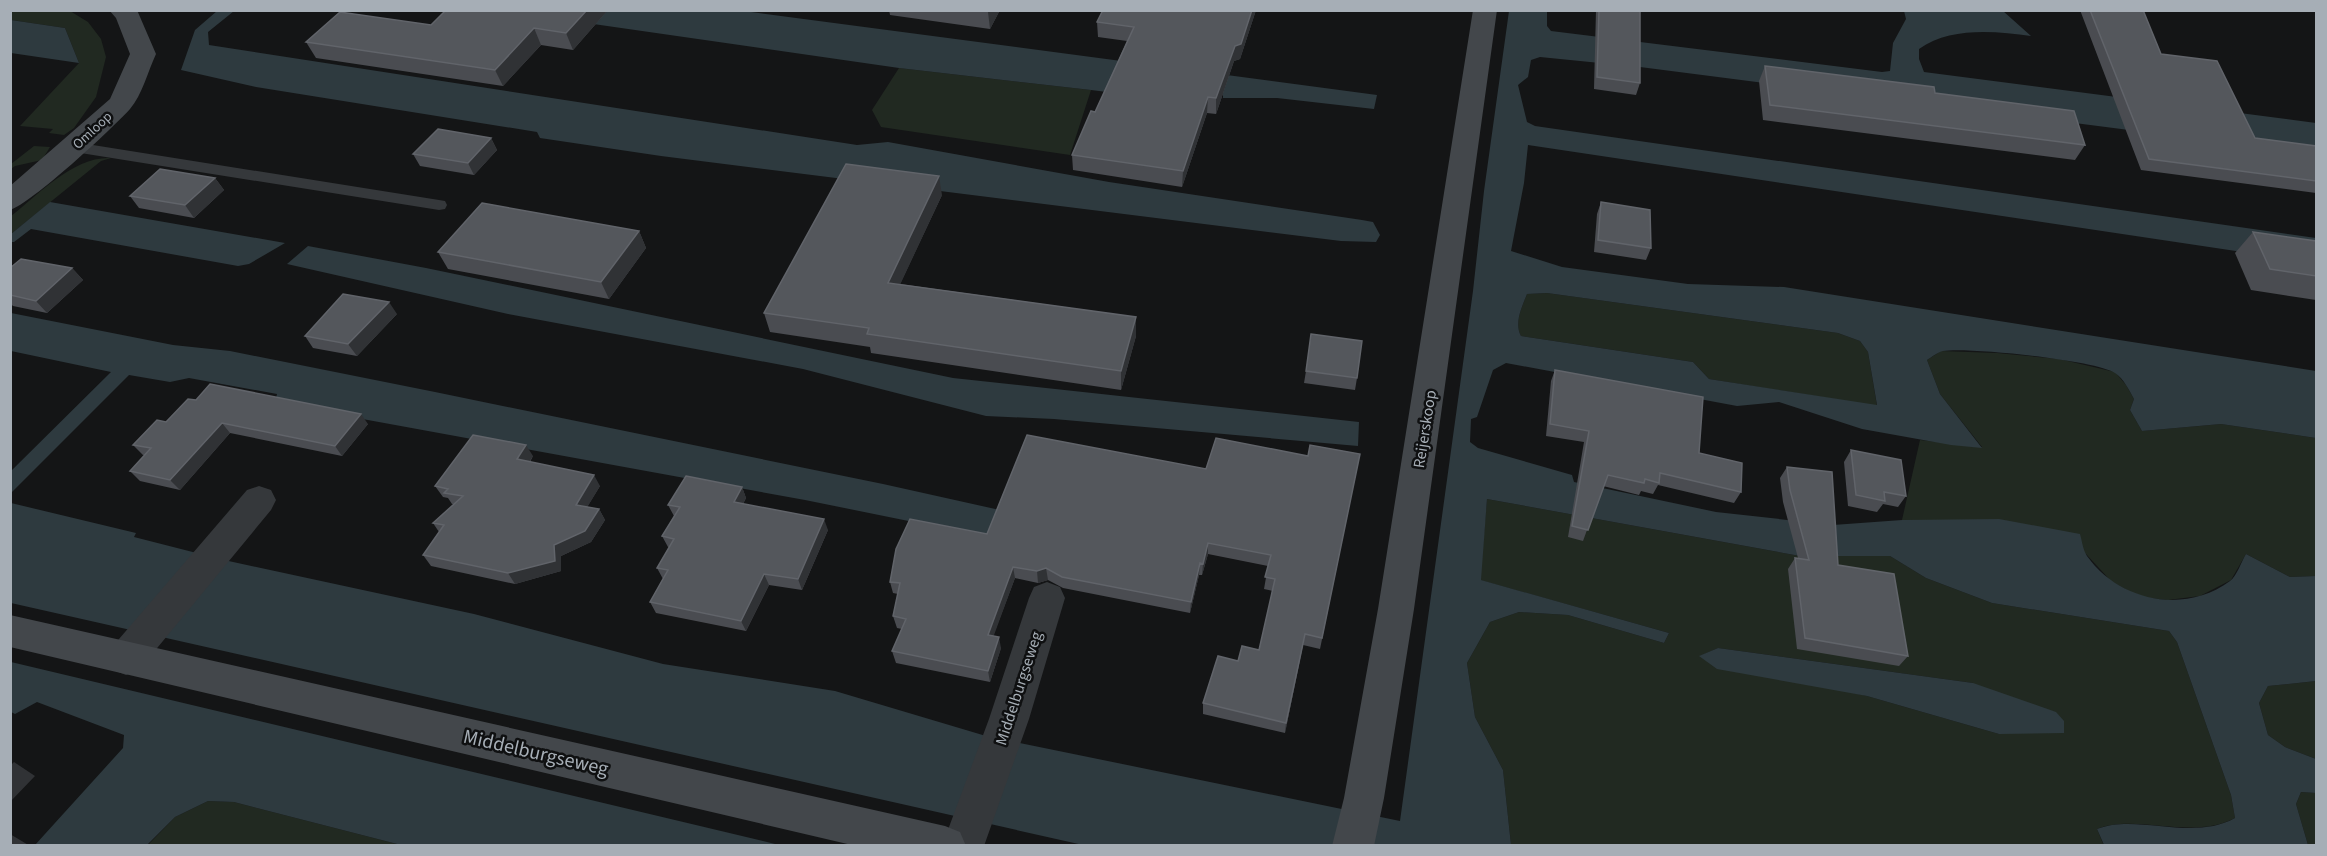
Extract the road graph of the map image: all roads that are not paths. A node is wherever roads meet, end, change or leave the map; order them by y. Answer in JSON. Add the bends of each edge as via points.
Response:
{"nodes":[{"id":1,"x":1485,"y":10,"type":"edge"},
{"id":2,"x":128,"y":12,"type":"edge"},
{"id":3,"x":74,"y":147,"type":"junction"},
{"id":4,"x":10,"y":201,"type":"edge"},
{"id":5,"x":439,"y":206,"type":"dead end"},
{"id":6,"x":259,"y":501,"type":"dead end"},
{"id":7,"x":1047,"y":598,"type":"dead end"},
{"id":8,"x":10,"y":631,"type":"edge"},
{"id":9,"x":126,"y":658,"type":"junction"},
{"id":10,"x":960,"y":839,"type":"edge"},
{"id":11,"x":1353,"y":846,"type":"edge"}],
"edges":[{"from":1,"to":11,"type":"street","name":"Reijerskoop","via":[[1425,420]]},
{"from":2,"to":3,"type":"street","name":"Omloop","via":[[143,54],[121,104]]},
{"from":3,"to":4,"type":"street","name":"Omloop"},
{"from":3,"to":5,"type":"lane"},
{"from":6,"to":9,"type":"street"},
{"from":7,"to":10,"type":"street","name":"Middelburgseweg","via":[[1010,719]]},
{"from":8,"to":9,"type":"street","name":"Middelburgseweg"},
{"from":9,"to":10,"type":"street","name":"Middelburgseweg"}]}
